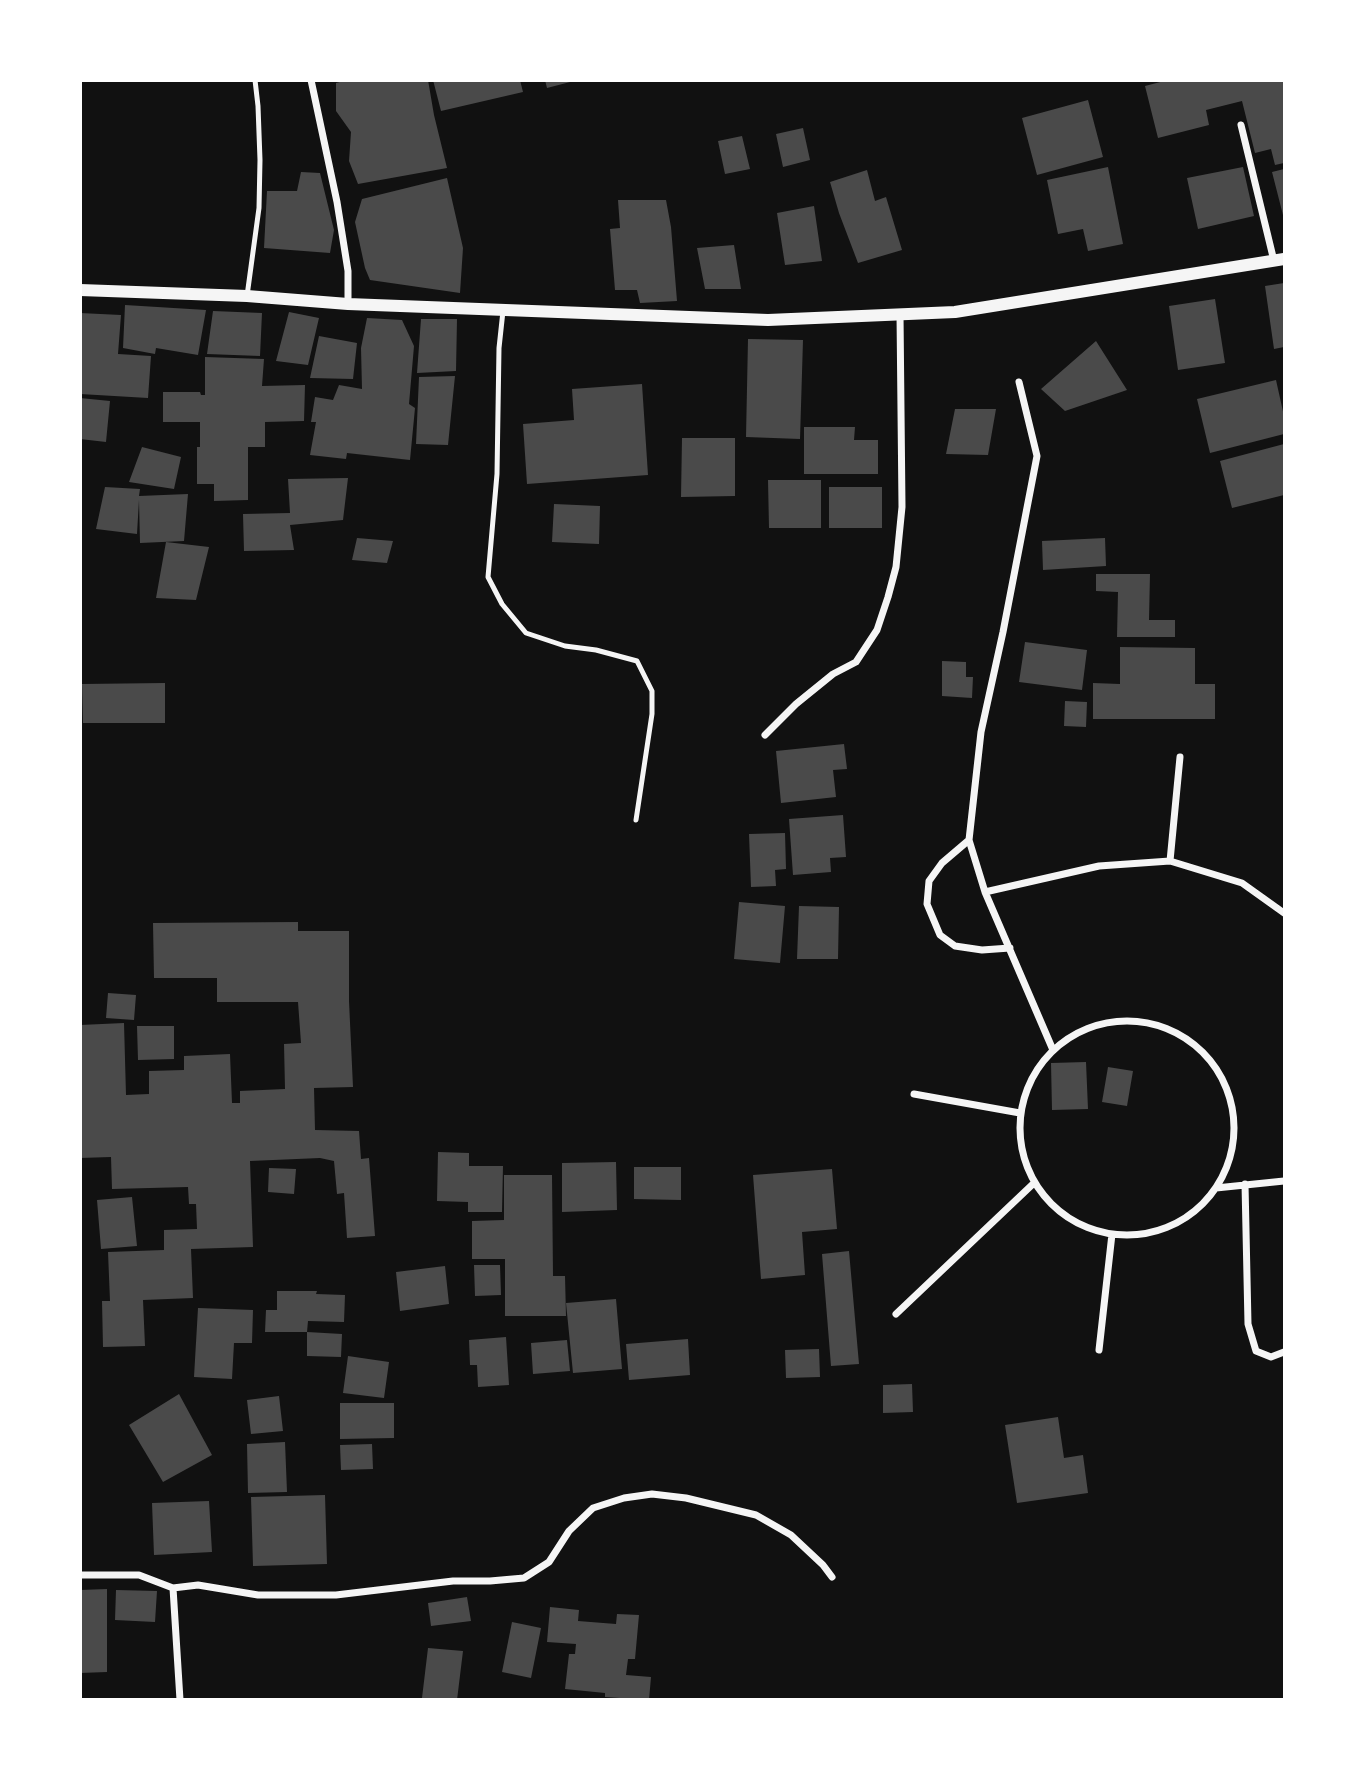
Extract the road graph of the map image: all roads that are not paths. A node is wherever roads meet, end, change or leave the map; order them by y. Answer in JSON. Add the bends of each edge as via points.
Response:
{"nodes":[{"id":1,"x":255,"y":80,"type":"edge"},
{"id":2,"x":311,"y":80,"type":"edge"},
{"id":3,"x":1241,"y":125,"type":"dead end"},
{"id":4,"x":1279,"y":260,"type":"edge"},
{"id":5,"x":80,"y":290,"type":"edge"},
{"id":6,"x":247,"y":296,"type":"junction"},
{"id":7,"x":348,"y":304,"type":"junction"},
{"id":8,"x":503,"y":309,"type":"junction"},
{"id":9,"x":900,"y":314,"type":"junction"},
{"id":10,"x":1019,"y":382,"type":"dead end"},
{"id":11,"x":765,"y":735,"type":"dead end"},
{"id":12,"x":1180,"y":757,"type":"dead end"},
{"id":13,"x":636,"y":820,"type":"dead end"},
{"id":14,"x":969,"y":840,"type":"junction"},
{"id":15,"x":1170,"y":862,"type":"junction"},
{"id":16,"x":985,"y":892,"type":"junction"},
{"id":17,"x":1284,"y":913,"type":"edge"},
{"id":18,"x":1010,"y":948,"type":"junction"},
{"id":19,"x":1053,"y":1050,"type":"junction"},
{"id":20,"x":914,"y":1094,"type":"dead end"},
{"id":21,"x":1020,"y":1113,"type":"junction"},
{"id":22,"x":1284,"y":1181,"type":"edge"},
{"id":23,"x":1034,"y":1183,"type":"junction"},
{"id":24,"x":1245,"y":1184,"type":"junction"},
{"id":25,"x":1216,"y":1188,"type":"junction"},
{"id":26,"x":1112,"y":1234,"type":"junction"},
{"id":27,"x":896,"y":1314,"type":"dead end"},
{"id":28,"x":1099,"y":1350,"type":"dead end"},
{"id":29,"x":1284,"y":1352,"type":"edge"},
{"id":30,"x":80,"y":1575,"type":"edge"},
{"id":31,"x":832,"y":1577,"type":"dead end"},
{"id":32,"x":173,"y":1588,"type":"junction"},
{"id":33,"x":180,"y":1699,"type":"edge"}],
"edges":[{"from":1,"to":6,"type":"lane","via":[[260,172]]},
{"from":2,"to":7,"type":"street","via":[[337,202],[348,271]]},
{"from":3,"to":4,"type":"street"},
{"from":4,"to":9,"type":"street","via":[[955,312]]},
{"from":5,"to":6,"type":"street"},
{"from":6,"to":7,"type":"street"},
{"from":7,"to":8,"type":"street"},
{"from":8,"to":9,"type":"street","via":[[768,320]]},
{"from":8,"to":13,"type":"lane","via":[[488,577],[502,604],[526,633],[637,661],[652,691],[652,714]]},
{"from":9,"to":11,"type":"street","via":[[902,507],[888,597],[877,630],[856,662],[833,674]]},
{"from":10,"to":14,"type":"street","via":[[1037,456],[981,732]]},
{"from":12,"to":15,"type":"street"},
{"from":14,"to":16,"type":"street"},
{"from":14,"to":18,"type":"street","via":[[929,881],[927,904],[940,935],[954,946]]},
{"from":15,"to":16,"type":"street","via":[[1099,866]]},
{"from":15,"to":17,"type":"street","via":[[1242,884]]},
{"from":16,"to":18,"type":"street"},
{"from":18,"to":19,"type":"street"},
{"from":19,"to":21,"type":"street","via":[[1038,1069]]},
{"from":19,"to":25,"type":"street","via":[[1095,1026],[1142,1022],[1166,1028],[1205,1054],[1225,1084],[1234,1119],[1234,1143]]},
{"from":20,"to":21,"type":"street"},
{"from":21,"to":23,"type":"street","via":[[1024,1161]]},
{"from":22,"to":24,"type":"street"},
{"from":23,"to":26,"type":"street","via":[[1067,1218]]},
{"from":23,"to":27,"type":"street"},
{"from":24,"to":25,"type":"street"},
{"from":24,"to":29,"type":"street","via":[[1248,1324],[1256,1352],[1271,1357]]},
{"from":25,"to":26,"type":"street","via":[[1181,1220],[1159,1230]]},
{"from":26,"to":28,"type":"street"},
{"from":30,"to":32,"type":"street","via":[[139,1575]]},
{"from":31,"to":32,"type":"street","via":[[791,1535],[756,1515],[652,1494],[593,1508],[569,1531],[549,1562],[524,1578],[336,1595],[258,1595],[198,1585]]},
{"from":32,"to":33,"type":"street"}]}
